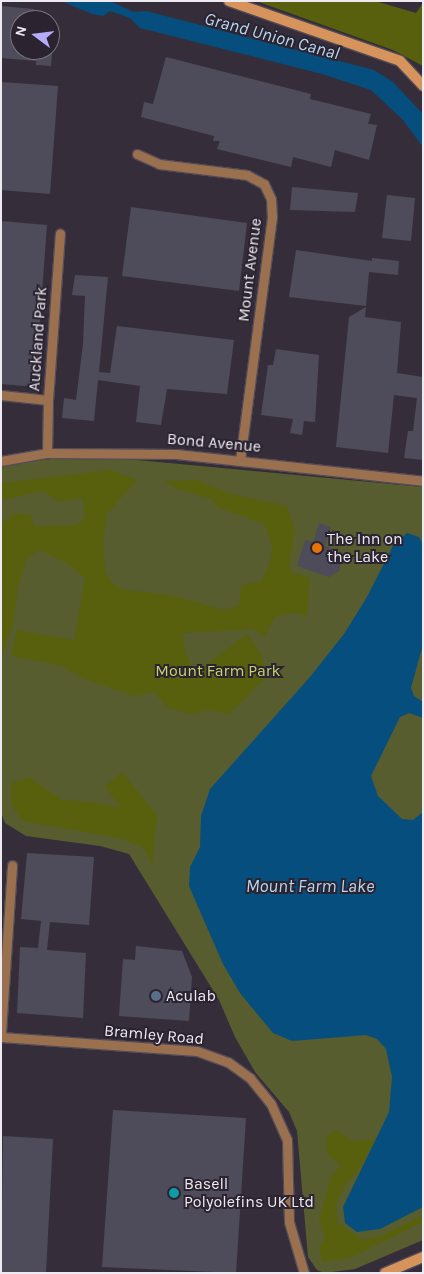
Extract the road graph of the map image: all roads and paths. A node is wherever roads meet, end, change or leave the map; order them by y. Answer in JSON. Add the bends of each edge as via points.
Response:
{"nodes":[{"id":1,"x":229,"y":1,"type":"edge"},
{"id":2,"x":423,"y":86,"type":"edge"},
{"id":3,"x":138,"y":154,"type":"dead end"},
{"id":4,"x":60,"y":233,"type":"dead end"},
{"id":5,"x":1,"y":395,"type":"edge"},
{"id":6,"x":48,"y":400,"type":"junction"},
{"id":7,"x":47,"y":453,"type":"junction"},
{"id":8,"x":1,"y":461,"type":"edge"},
{"id":9,"x":240,"y":461,"type":"junction"},
{"id":10,"x":423,"y":481,"type":"edge"},
{"id":11,"x":12,"y":865,"type":"dead end"},
{"id":12,"x":1,"y":1032,"type":"edge"},
{"id":13,"x":1,"y":1037,"type":"edge"},
{"id":14,"x":423,"y":1257,"type":"edge"},
{"id":15,"x":301,"y":1263,"type":"junction"},
{"id":16,"x":298,"y":1273,"type":"edge"},
{"id":17,"x":304,"y":1273,"type":"edge"},
{"id":18,"x":385,"y":1273,"type":"edge"}],
"edges":[{"from":1,"to":2,"type":"street","via":[[400,61]]},
{"from":3,"to":9,"type":"street","name":"Mount Avenue","via":[[159,164],[247,174],[264,184],[271,200],[272,217]]},
{"from":4,"to":6,"type":"street","name":"Auckland Park"},
{"from":5,"to":6,"type":"street","name":"Auckland Park"},
{"from":6,"to":7,"type":"street"},
{"from":7,"to":8,"type":"street","name":"Bond Avenue"},
{"from":7,"to":9,"type":"street","name":"Bond Avenue","via":[[176,454]]},
{"from":9,"to":10,"type":"street","name":"Bond Avenue"},
{"from":11,"to":12,"type":"street"},
{"from":13,"to":15,"type":"street","name":"Bramley Road","via":[[197,1051],[228,1062],[250,1078],[271,1104],[287,1140],[289,1222]]},
{"from":14,"to":18,"type":"street"},
{"from":15,"to":16,"type":"street"},
{"from":15,"to":17,"type":"street","name":"Bramley Road"}]}
